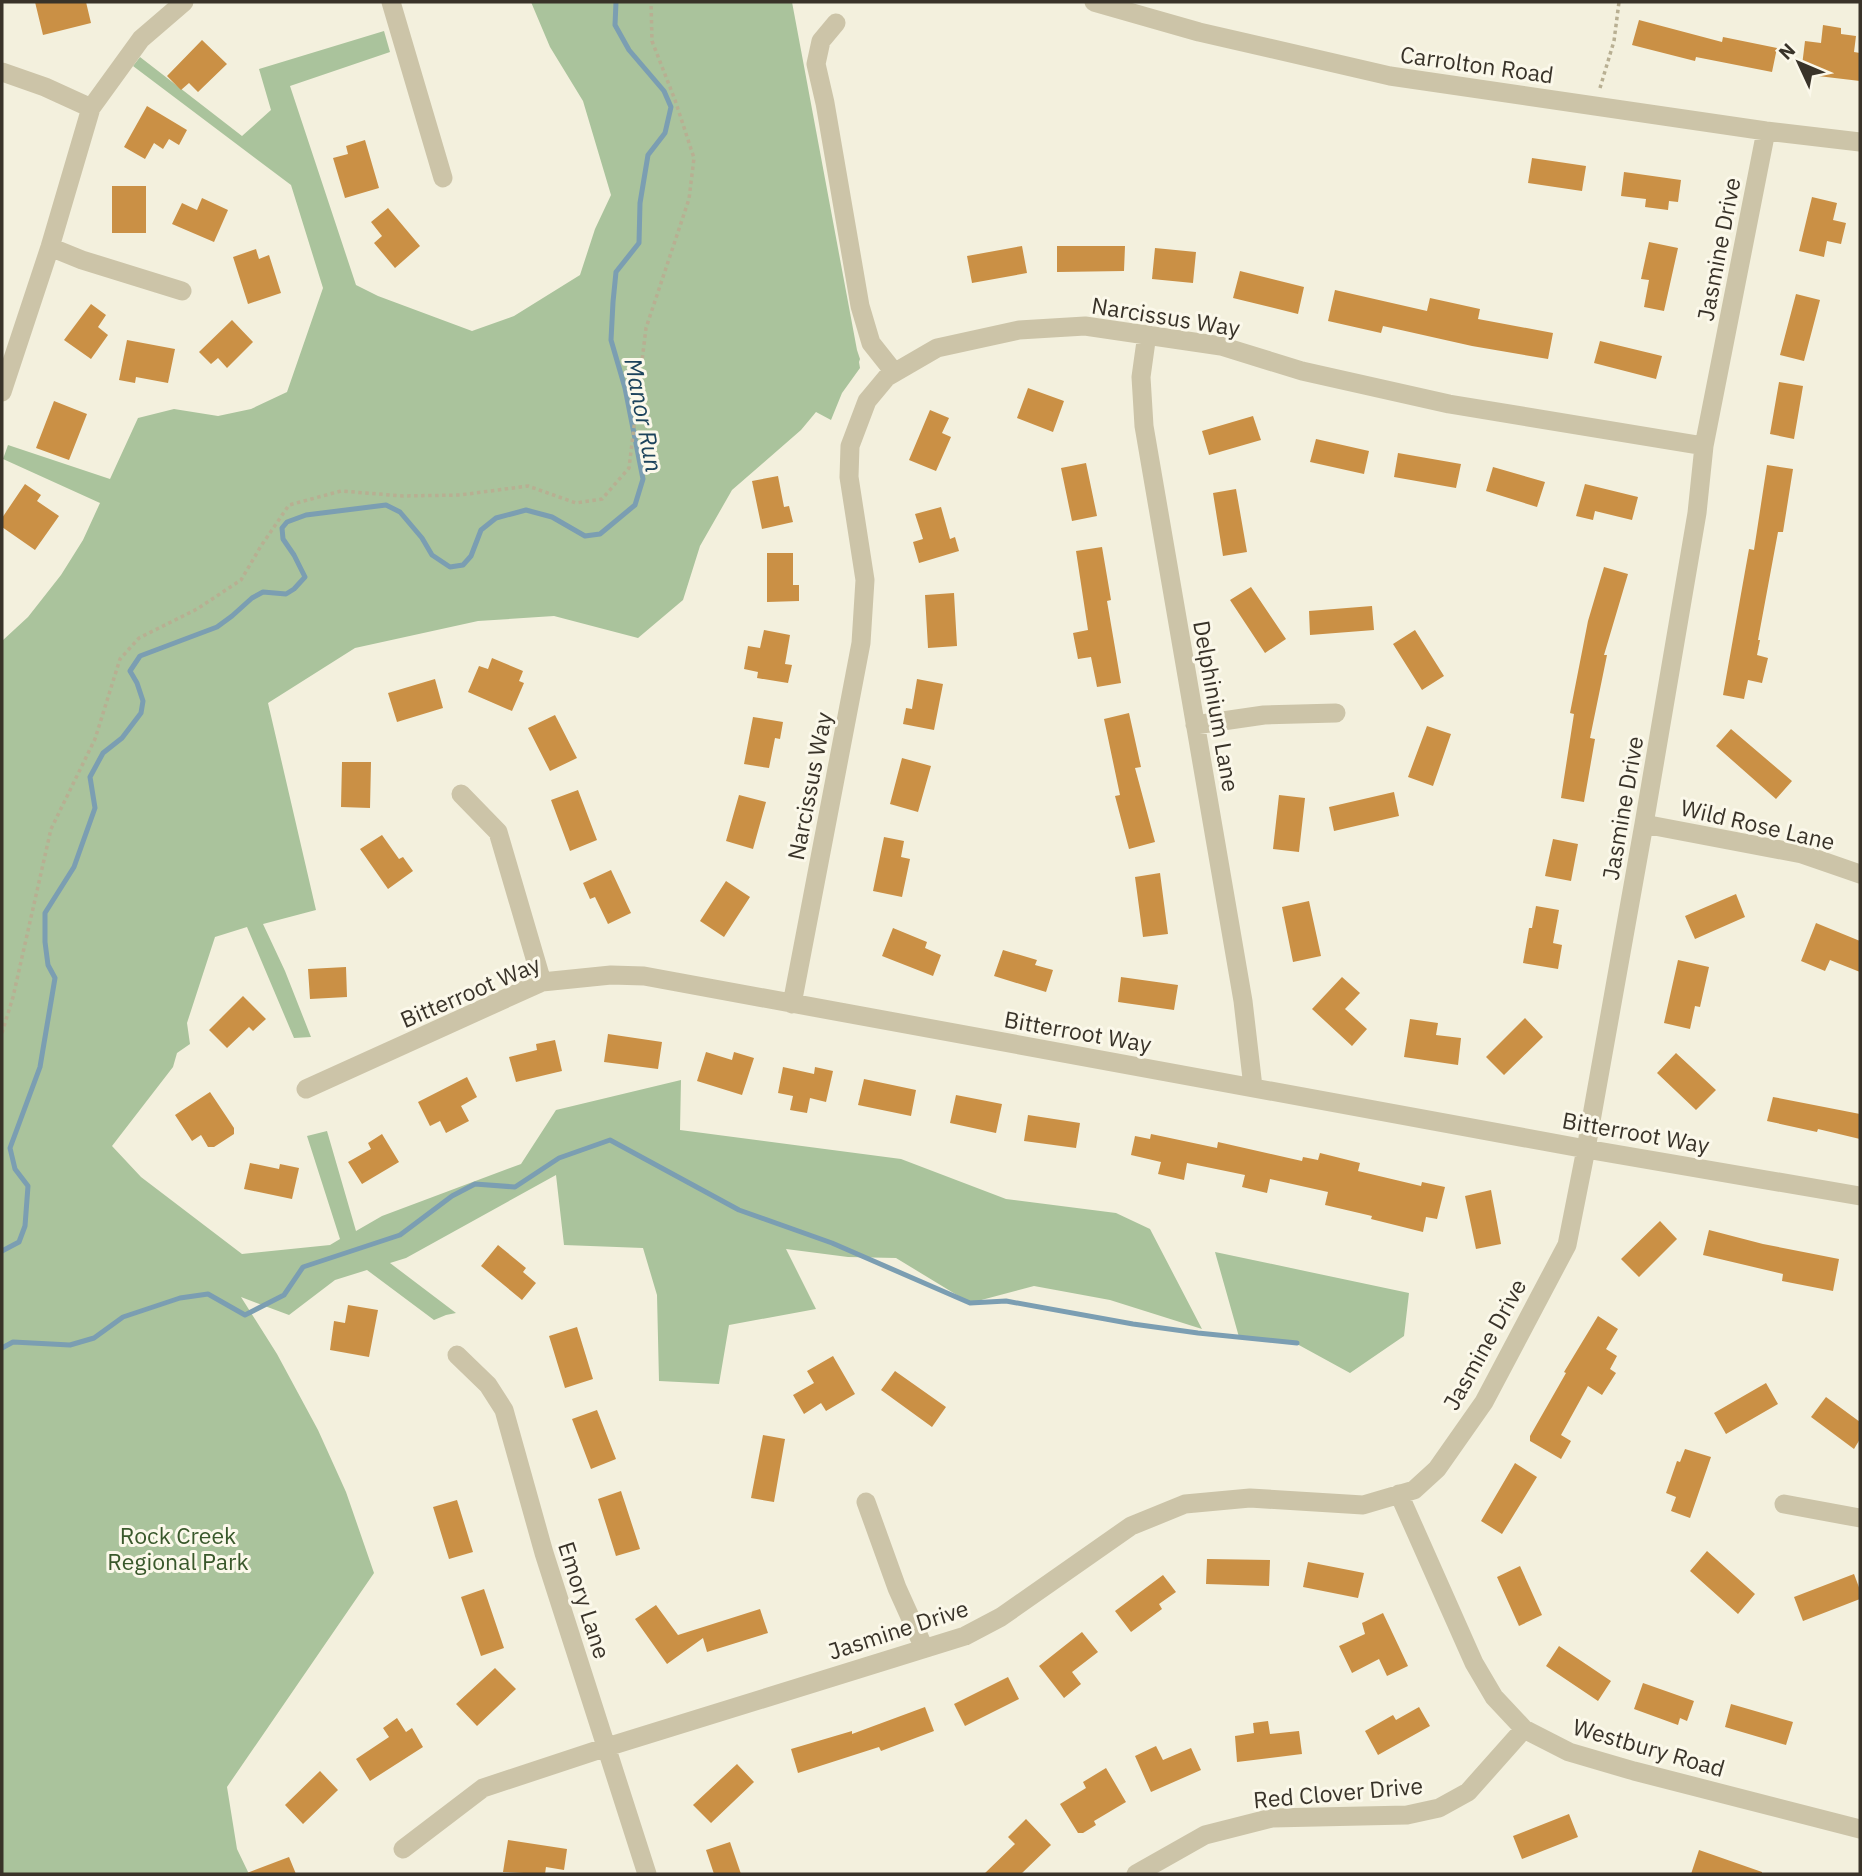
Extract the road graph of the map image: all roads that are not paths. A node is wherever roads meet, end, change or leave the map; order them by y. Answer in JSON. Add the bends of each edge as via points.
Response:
{"nodes":[{"id":1,"x":184,"y":2,"type":"edge"},
{"id":2,"x":391,"y":2,"type":"edge"},
{"id":3,"x":1094,"y":2,"type":"edge"},
{"id":4,"x":836,"y":23,"type":"dead end"},
{"id":5,"x":2,"y":72,"type":"edge"},
{"id":6,"x":91,"y":108,"type":"junction"},
{"id":7,"x":1766,"y":131,"type":"junction"},
{"id":8,"x":1860,"y":142,"type":"edge"},
{"id":9,"x":443,"y":178,"type":"dead end"},
{"id":10,"x":50,"y":247,"type":"junction"},
{"id":11,"x":182,"y":291,"type":"dead end"},
{"id":12,"x":1147,"y":334,"type":"junction"},
{"id":13,"x":894,"y":372,"type":"junction"},
{"id":14,"x":2,"y":392,"type":"edge"},
{"id":15,"x":1704,"y":446,"type":"junction"},
{"id":16,"x":1336,"y":713,"type":"dead end"},
{"id":17,"x":1195,"y":726,"type":"junction"},
{"id":18,"x":461,"y":794,"type":"dead end"},
{"id":19,"x":1644,"y":824,"type":"junction"},
{"id":20,"x":1860,"y":874,"type":"edge"},
{"id":21,"x":541,"y":982,"type":"junction"},
{"id":22,"x":792,"y":1004,"type":"junction"},
{"id":23,"x":1253,"y":1087,"type":"junction"},
{"id":24,"x":306,"y":1089,"type":"dead end"},
{"id":25,"x":1586,"y":1149,"type":"junction"},
{"id":26,"x":1860,"y":1196,"type":"edge"},
{"id":27,"x":457,"y":1355,"type":"dead end"},
{"id":28,"x":1399,"y":1493,"type":"junction"},
{"id":29,"x":866,"y":1502,"type":"dead end"},
{"id":30,"x":1784,"y":1504,"type":"dead end"},
{"id":31,"x":1860,"y":1518,"type":"edge"},
{"id":32,"x":924,"y":1648,"type":"junction"},
{"id":33,"x":1524,"y":1729,"type":"junction"},
{"id":34,"x":607,"y":1747,"type":"junction"},
{"id":35,"x":1860,"y":1829,"type":"edge"},
{"id":36,"x":404,"y":1849,"type":"dead end"},
{"id":37,"x":647,"y":1874,"type":"edge"},
{"id":38,"x":1136,"y":1874,"type":"edge"}],
"edges":[{"from":1,"to":6,"type":"street","via":[[141,39]]},
{"from":2,"to":9,"type":"street"},
{"from":3,"to":7,"type":"street","name":"Carrolton Road","via":[[1199,32],[1390,76]]},
{"from":4,"to":13,"type":"street","via":[[821,41],[816,64],[860,306],[871,343]]},
{"from":5,"to":6,"type":"street"},
{"from":6,"to":10,"type":"street"},
{"from":7,"to":8,"type":"street","name":"Carrolton Road"},
{"from":7,"to":15,"type":"street","name":"Jasmine Drive"},
{"from":10,"to":11,"type":"street"},
{"from":10,"to":14,"type":"street"},
{"from":12,"to":13,"type":"street","name":"Narcissus Way","via":[[1085,326],[1019,330],[937,348]]},
{"from":12,"to":15,"type":"street","name":"Narcissus Way","via":[[1221,346],[1302,371],[1449,404]]},
{"from":12,"to":17,"type":"street","name":"Delphinium Lane","via":[[1141,377],[1144,426]]},
{"from":13,"to":22,"type":"street","name":"Narcissus Way","via":[[867,401],[850,446],[849,477],[864,580],[861,643]]},
{"from":15,"to":19,"type":"street","name":"Jasmine Drive","via":[[1697,513]]},
{"from":16,"to":17,"type":"street","via":[[1264,715]]},
{"from":17,"to":23,"type":"street","name":"Delphinium Lane","via":[[1243,1001]]},
{"from":18,"to":21,"type":"street","via":[[498,832]]},
{"from":19,"to":20,"type":"street","name":"Wild Rose Lane","via":[[1802,854]]},
{"from":19,"to":25,"type":"street","name":"Jasmine Drive"},
{"from":21,"to":22,"type":"street","name":"Bitterroot Way","via":[[644,976]]},
{"from":21,"to":24,"type":"street","name":"Bitterroot Way"},
{"from":22,"to":23,"type":"street","name":"Bitterroot Way"},
{"from":23,"to":25,"type":"street","name":"Bitterroot Way"},
{"from":25,"to":26,"type":"street","name":"Bitterroot Way"},
{"from":25,"to":28,"type":"street","name":"Jasmine Drive","via":[[1567,1245],[1484,1402],[1437,1469],[1414,1490]]},
{"from":27,"to":34,"type":"street","name":"Emory Lane","via":[[488,1385],[504,1410],[544,1553]]},
{"from":28,"to":32,"type":"street","name":"Jasmine Drive","via":[[1363,1505],[1250,1498],[1185,1504],[1131,1526],[1001,1617],[965,1636]]},
{"from":28,"to":33,"type":"street","name":"Westbury Road","via":[[1474,1663],[1494,1697]]},
{"from":29,"to":32,"type":"street"},
{"from":30,"to":31,"type":"street"},
{"from":32,"to":34,"type":"street","name":"Jasmine Drive"},
{"from":33,"to":35,"type":"street","name":"Westbury Road","via":[[1569,1752]]},
{"from":33,"to":38,"type":"street","name":"Red Clover Drive","via":[[1468,1792],[1439,1808],[1407,1815],[1272,1818],[1205,1835]]},
{"from":34,"to":36,"type":"street","name":"Jasmine Drive","via":[[483,1788]]},
{"from":34,"to":37,"type":"street","name":"Emory Lane"}]}
